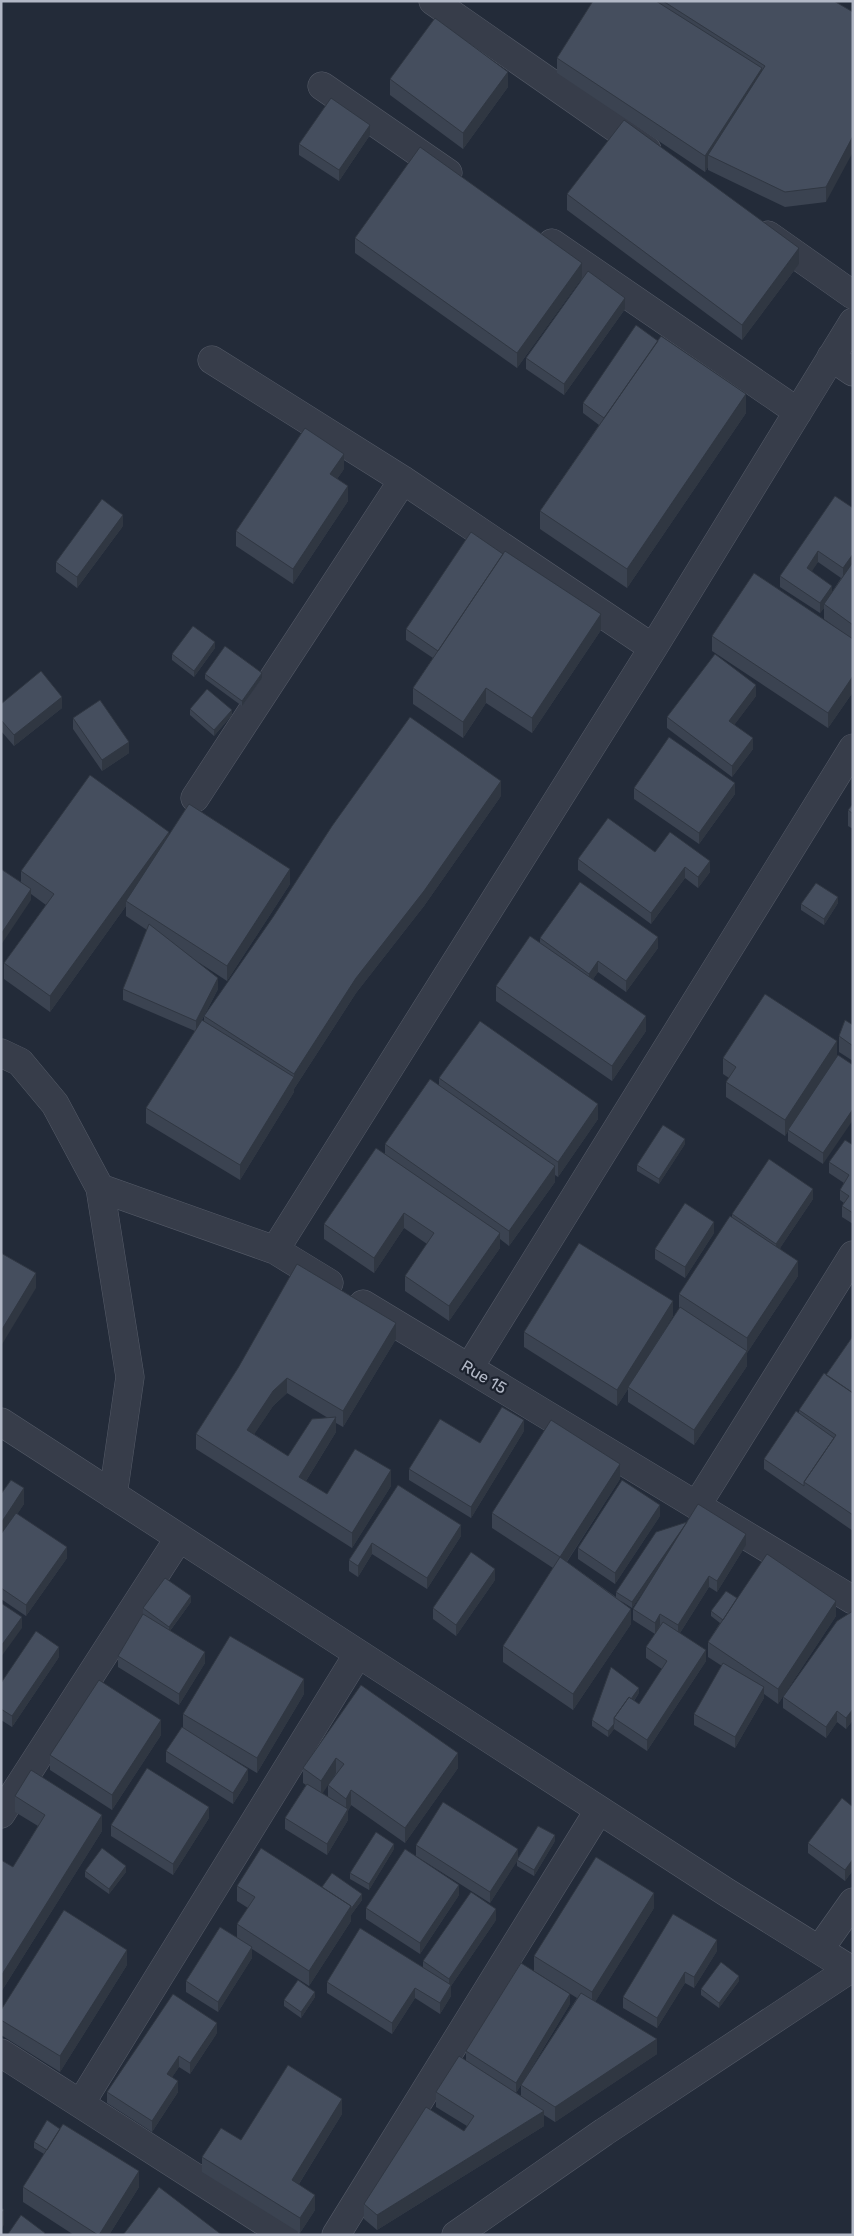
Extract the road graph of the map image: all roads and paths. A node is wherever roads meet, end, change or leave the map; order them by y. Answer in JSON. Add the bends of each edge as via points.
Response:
{"nodes":[{"id":1,"x":433,"y":1,"type":"edge"},
{"id":2,"x":322,"y":86,"type":"dead end"},
{"id":3,"x":667,"y":165,"type":"edge"},
{"id":4,"x":470,"y":187,"type":"edge"},
{"id":5,"x":748,"y":221,"type":"edge"},
{"id":6,"x":527,"y":226,"type":"edge"},
{"id":7,"x":853,"y":295,"type":"edge"},
{"id":8,"x":853,"y":322,"type":"edge"},
{"id":9,"x":212,"y":360,"type":"dead end"},
{"id":10,"x":842,"y":364,"type":"edge"},
{"id":11,"x":798,"y":412,"type":"junction"},
{"id":12,"x":403,"y":480,"type":"junction"},
{"id":13,"x":653,"y":648,"type":"junction"},
{"id":14,"x":853,"y":748,"type":"edge"},
{"id":15,"x":195,"y":798,"type":"dead end"},
{"id":16,"x":1,"y":1053,"type":"edge"},
{"id":17,"x":100,"y":1188,"type":"junction"},
{"id":18,"x":274,"y":1250,"type":"junction"},
{"id":19,"x":853,"y":1255,"type":"edge"},
{"id":20,"x":469,"y":1368,"type":"junction"},
{"id":21,"x":1,"y":1422,"type":"edge"},
{"id":22,"x":113,"y":1495,"type":"junction"},
{"id":23,"x":697,"y":1506,"type":"junction"},
{"id":24,"x":179,"y":1538,"type":"junction"},
{"id":25,"x":853,"y":1600,"type":"edge"},
{"id":26,"x":358,"y":1654,"type":"junction"},
{"id":27,"x":599,"y":1810,"type":"junction"},
{"id":28,"x":1,"y":1814,"type":"edge"},
{"id":29,"x":853,"y":1902,"type":"edge"},
{"id":30,"x":819,"y":1950,"type":"junction"},
{"id":31,"x":851,"y":1970,"type":"edge"},
{"id":32,"x":1,"y":2053,"type":"edge"},
{"id":33,"x":81,"y":2104,"type":"junction"},
{"id":34,"x":285,"y":2235,"type":"edge"},
{"id":35,"x":336,"y":2235,"type":"edge"},
{"id":36,"x":456,"y":2235,"type":"edge"}],
"edges":[{"from":1,"to":3,"type":"street"},
{"from":2,"to":4,"type":"street"},
{"from":5,"to":7,"type":"street"},
{"from":6,"to":11,"type":"street"},
{"from":8,"to":10,"type":"street"},
{"from":9,"to":12,"type":"street"},
{"from":10,"to":11,"type":"street"},
{"from":11,"to":13,"type":"street"},
{"from":12,"to":13,"type":"street"},
{"from":12,"to":15,"type":"street"},
{"from":13,"to":18,"type":"street"},
{"from":14,"to":20,"type":"street"},
{"from":16,"to":17,"type":"street","via":[[20,1062],[55,1104]]},
{"from":17,"to":18,"type":"street","name":"Rue 15"},
{"from":17,"to":22,"type":"street","via":[[130,1377]]},
{"from":18,"to":20,"type":"street","name":"Rue 15"},
{"from":19,"to":23,"type":"street"},
{"from":20,"to":23,"type":"street","name":"Rue 15"},
{"from":21,"to":22,"type":"street"},
{"from":22,"to":24,"type":"street"},
{"from":23,"to":25,"type":"street","name":"Rue 15"},
{"from":24,"to":26,"type":"street"},
{"from":24,"to":28,"type":"street"},
{"from":26,"to":27,"type":"street"},
{"from":26,"to":33,"type":"street"},
{"from":27,"to":30,"type":"street"},
{"from":27,"to":35,"type":"street"},
{"from":29,"to":30,"type":"street"},
{"from":30,"to":31,"type":"street"},
{"from":31,"to":36,"type":"street","via":[[612,2127]]},
{"from":32,"to":33,"type":"street"},
{"from":33,"to":34,"type":"street"}]}
